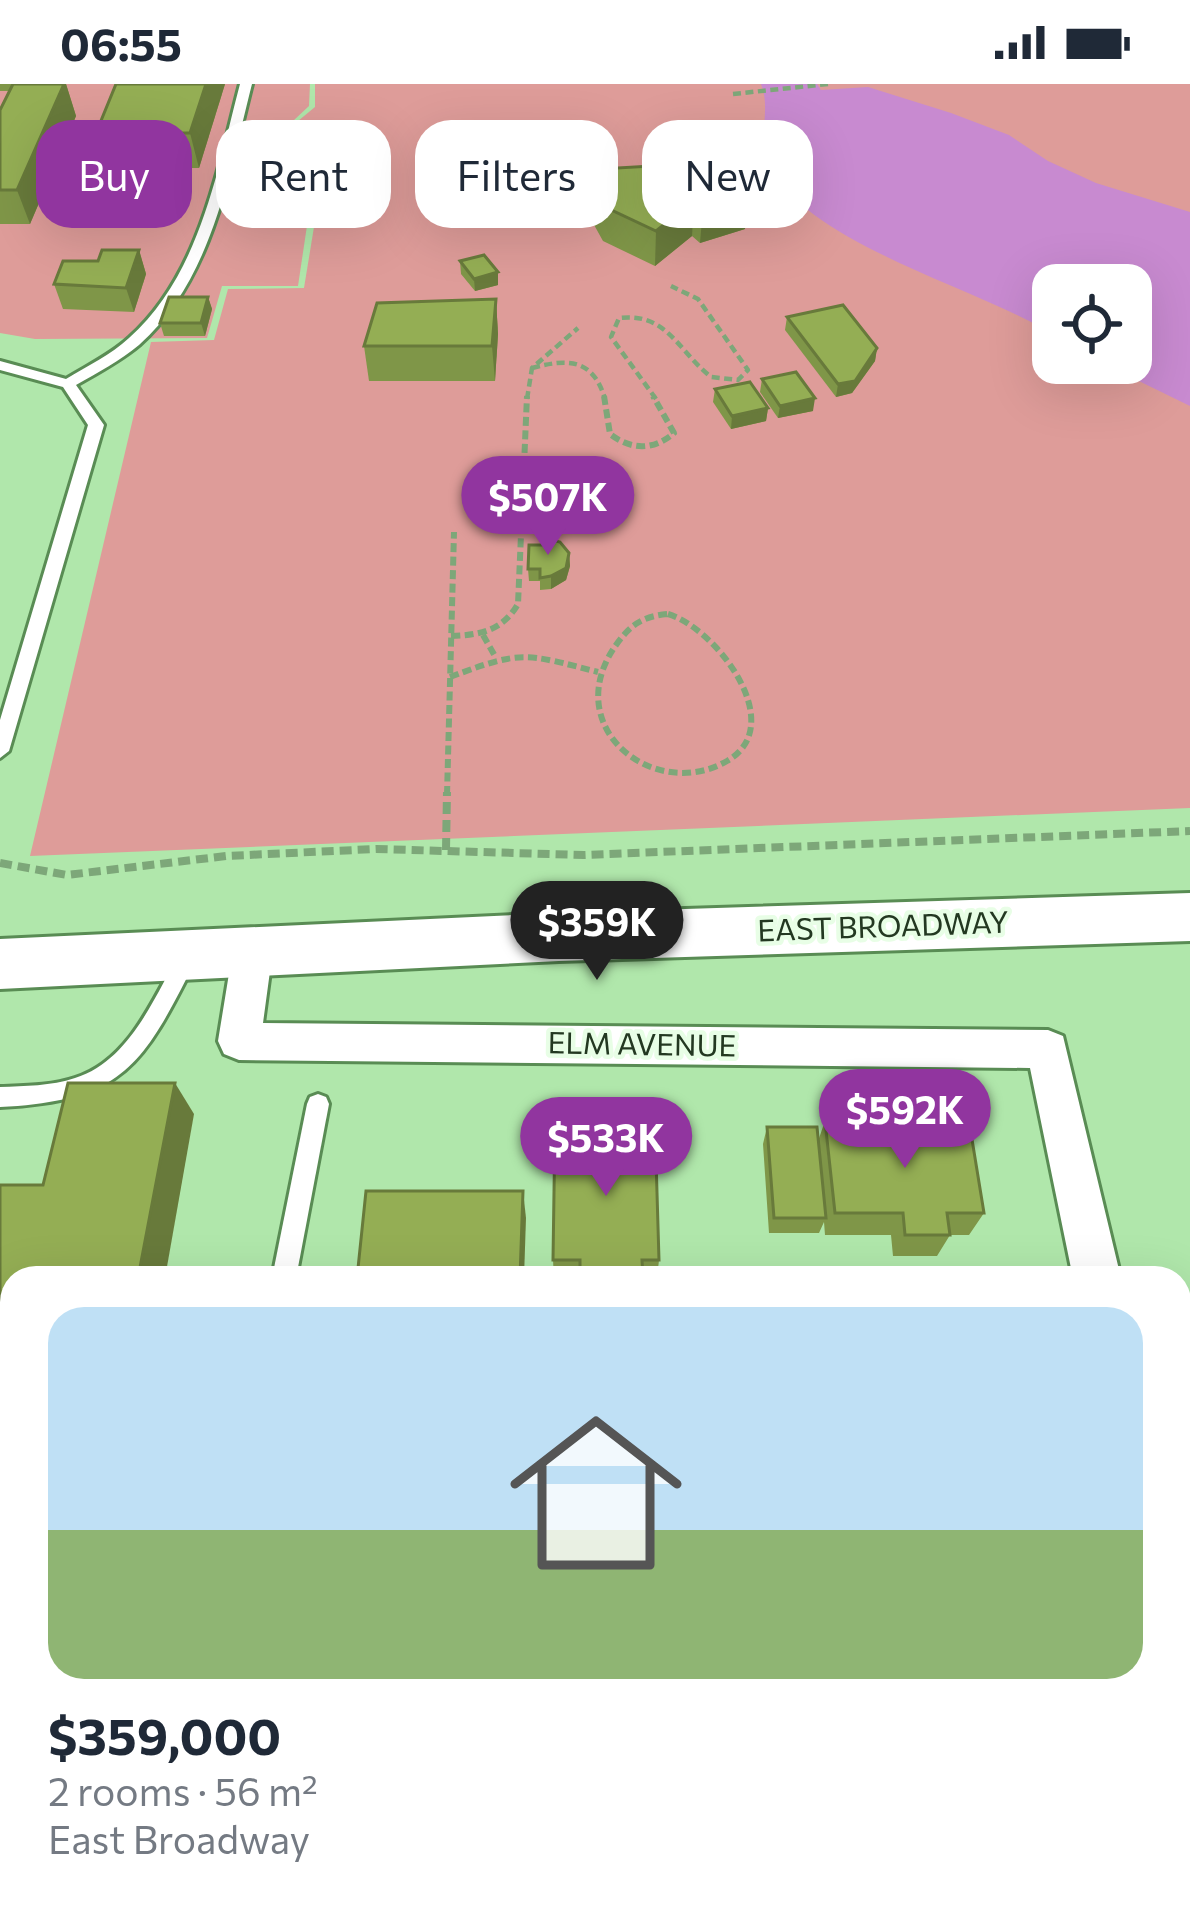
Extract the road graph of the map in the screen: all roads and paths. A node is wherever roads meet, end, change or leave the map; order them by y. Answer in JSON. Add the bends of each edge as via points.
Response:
{"nodes":[{"id":1,"x":247,"y":84,"type":"edge"},
{"id":2,"x":828,"y":84,"type":"edge"},
{"id":3,"x":733,"y":94,"type":"dead end"},
{"id":4,"x":671,"y":286,"type":"dead end"},
{"id":5,"x":578,"y":328,"type":"dead end"},
{"id":6,"x":0,"y":365,"type":"edge"},
{"id":7,"x":532,"y":368,"type":"junction"},
{"id":8,"x":68,"y":384,"type":"junction"},
{"id":9,"x":454,"y":532,"type":"dead end"},
{"id":10,"x":483,"y":635,"type":"junction"},
{"id":11,"x":452,"y":636,"type":"junction"},
{"id":12,"x":496,"y":658,"type":"junction"},
{"id":13,"x":598,"y":672,"type":"junction"},
{"id":14,"x":450,"y":677,"type":"junction"},
{"id":15,"x":0,"y":751,"type":"edge"},
{"id":16,"x":1190,"y":832,"type":"edge"},
{"id":17,"x":446,"y":850,"type":"junction"},
{"id":18,"x":0,"y":863,"type":"edge"},
{"id":19,"x":1190,"y":917,"type":"edge"},
{"id":20,"x":254,"y":950,"type":"junction"},
{"id":21,"x":190,"y":953,"type":"junction"},
{"id":22,"x":0,"y":964,"type":"edge"},
{"id":23,"x":0,"y":1096,"type":"edge"},
{"id":24,"x":318,"y":1104,"type":"dead end"},
{"id":25,"x":286,"y":1266,"type":"edge"},
{"id":26,"x":1094,"y":1266,"type":"edge"}],
"edges":[{"from":1,"to":8,"type":"lane","via":[[203,244],[136,340]]},
{"from":2,"to":3,"type":"path"},
{"from":4,"to":7,"type":"path","via":[[698,298],[748,370],[738,380],[711,377],[660,320],[619,318],[611,337],[669,418],[668,440],[645,447],[616,441],[594,369],[564,361]]},
{"from":5,"to":7,"type":"path"},
{"from":6,"to":8,"type":"lane"},
{"from":7,"to":10,"type":"path","via":[[518,604]]},
{"from":8,"to":15,"type":"lane","via":[[96,424]]},
{"from":9,"to":11,"type":"path"},
{"from":10,"to":11,"type":"path"},
{"from":10,"to":12,"type":"path"},
{"from":11,"to":14,"type":"path"},
{"from":12,"to":13,"type":"path","via":[[532,655]]},
{"from":12,"to":14,"type":"path"},
{"from":13,"to":13,"type":"path","via":[[628,627],[656,614],[682,616],[750,698],[750,736],[721,765],[652,768],[604,726]]},
{"from":14,"to":17,"type":"path"},
{"from":16,"to":17,"type":"path","via":[[584,855]]},
{"from":17,"to":18,"type":"path","via":[[226,856],[67,875]]},
{"from":19,"to":20,"type":"main road","name":"EAST BROADWAY"},
{"from":20,"to":21,"type":"main road","name":"EAST BROADWAY"},
{"from":20,"to":26,"type":"street","name":"ELM AVENUE","via":[[239,1041],[1048,1049]]},
{"from":21,"to":22,"type":"main road","name":"EAST BROADWAY"},
{"from":21,"to":23,"type":"lane","via":[[130,1057],[100,1081],[53,1096]]},
{"from":24,"to":25,"type":"lane"}]}
